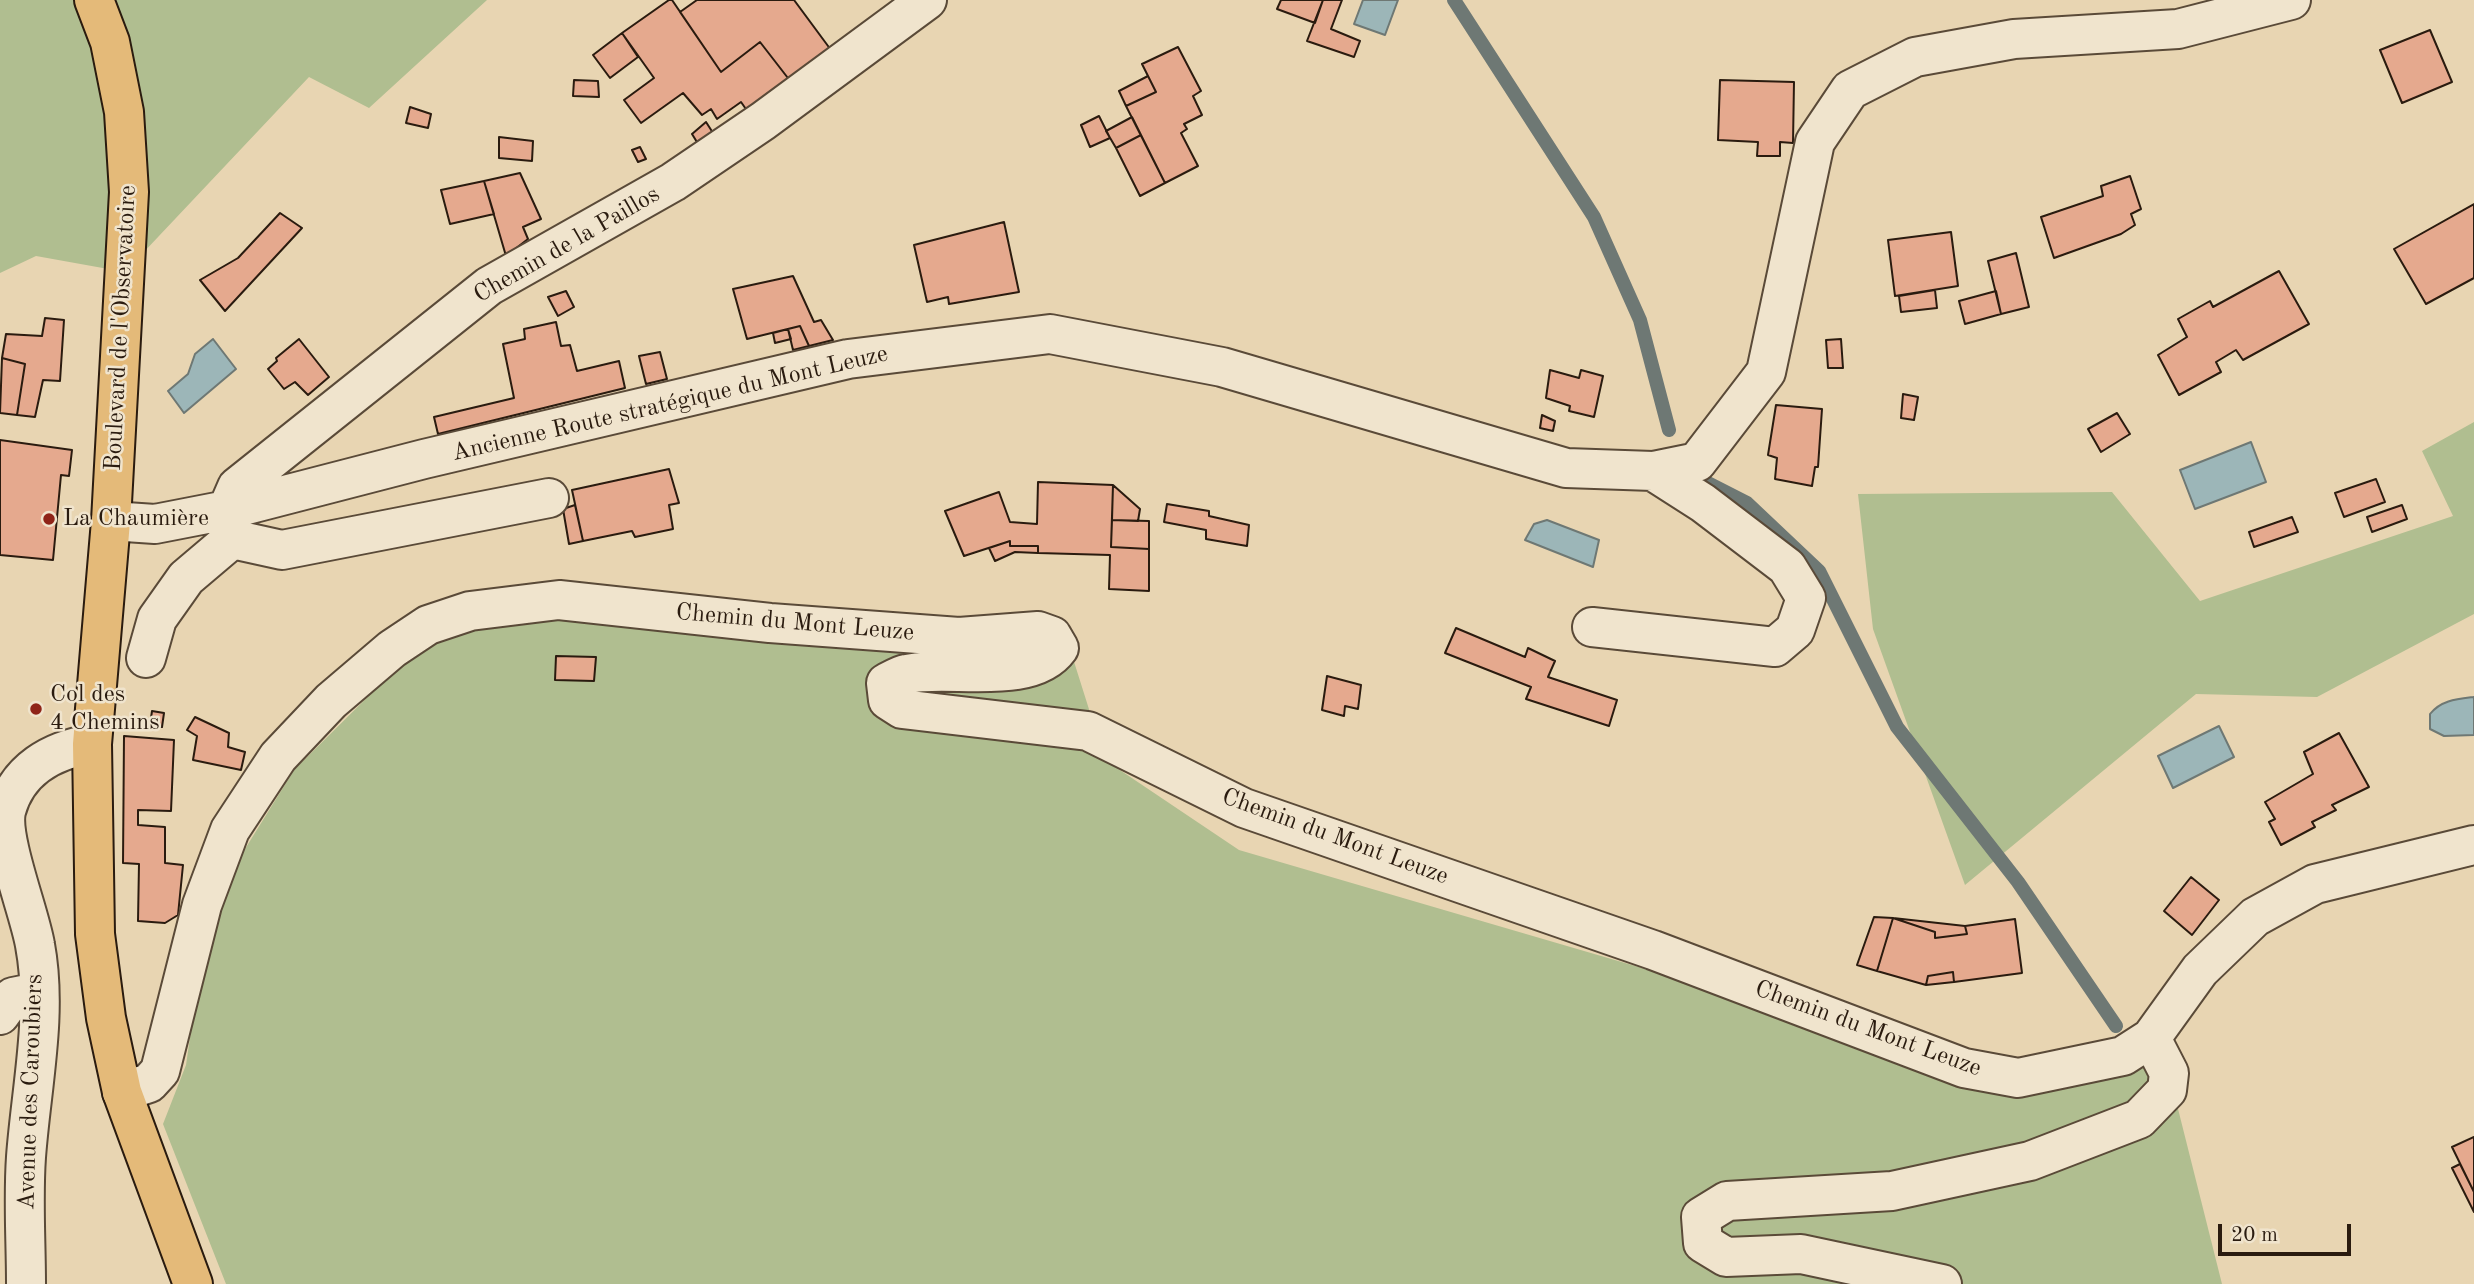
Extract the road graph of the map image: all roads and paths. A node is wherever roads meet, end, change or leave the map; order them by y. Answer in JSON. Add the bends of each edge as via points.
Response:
{"nodes":[{"id":1,"x":94,"y":0,"type":"edge"},
{"id":2,"x":927,"y":0,"type":"edge"},
{"id":3,"x":2291,"y":0,"type":"edge"},
{"id":4,"x":1653,"y":471,"type":"junction"},
{"id":5,"x":549,"y":498,"type":"dead end"},
{"id":6,"x":111,"y":521,"type":"junction"},
{"id":7,"x":229,"y":525,"type":"junction"},
{"id":8,"x":1592,"y":627,"type":"dead end"},
{"id":9,"x":146,"y":658,"type":"dead end"},
{"id":10,"x":92,"y":744,"type":"junction"},
{"id":11,"x":2,"y":815,"type":"edge"},
{"id":12,"x":2474,"y":845,"type":"edge"},
{"id":13,"x":38,"y":992,"type":"junction"},
{"id":14,"x":0,"y":1015,"type":"edge"},
{"id":15,"x":2151,"y":1038,"type":"junction"},
{"id":16,"x":122,"y":1092,"type":"junction"},
{"id":17,"x":26,"y":1284,"type":"edge"},
{"id":18,"x":193,"y":1284,"type":"edge"},
{"id":19,"x":1942,"y":1284,"type":"edge"}],
"edges":[{"from":1,"to":6,"type":"main road","name":"Boulevard de l'Observatoire","via":[[110,42],[124,112],[129,192]]},
{"from":2,"to":7,"type":"street","name":"Chemin de la Paillos","via":[[674,182],[489,286],[237,486]]},
{"from":3,"to":4,"type":"street","name":"Ancienne Route stratégique du Mont Leuze","via":[[2178,29],[2014,39],[1915,57],[1850,90],[1815,142],[1766,372],[1698,462]]},
{"from":4,"to":7,"type":"street","name":"Ancienne Route stratégique du Mont Leuze","via":[[1566,468],[1222,368],[1050,334],[848,359],[424,459]]},
{"from":4,"to":8,"type":"street","via":[[1787,567],[1806,598],[1796,630],[1775,647]]},
{"from":5,"to":7,"type":"street","via":[[282,550]]},
{"from":6,"to":7,"type":"street","name":"Ancienne Route stratégique du Mont Leuze"},
{"from":6,"to":10,"type":"main road","name":"Boulevard de l'Observatoire"},
{"from":7,"to":9,"type":"street","via":[[157,619]]},
{"from":10,"to":11,"type":"street","name":"Avenue des Caroubiers","via":[[61,751],[34,766],[12,792]]},
{"from":10,"to":16,"type":"main road","name":"Boulevard de l'Observatoire","via":[[95,934]]},
{"from":11,"to":13,"type":"street","name":"Avenue des Caroubiers","via":[[36,947]]},
{"from":12,"to":15,"type":"street","via":[[2315,884],[2255,917],[2200,970]]},
{"from":13,"to":14,"type":"street","via":[[13,997]]},
{"from":13,"to":17,"type":"street","name":"Avenue des Caroubiers","via":[[26,1159]]},
{"from":15,"to":16,"type":"street","name":"Chemin du Mont Leuze","via":[[2123,1056],[2018,1078],[1964,1068],[1653,950],[1244,808],[1088,731],[902,709],[888,700],[886,683],[905,674],[1030,669],[1052,658],[1059,648],[1052,636],[1038,631],[959,637],[770,624],[559,600],[470,611],[428,625],[331,701],[278,757],[230,830],[202,905],[160,1071],[149,1083]]},
{"from":15,"to":19,"type":"street","via":[[2169,1073],[2168,1090],[2138,1119],[2030,1161],[1892,1191],[1727,1201],[1701,1217],[1703,1243],[1726,1257],[1801,1254]]},
{"from":16,"to":18,"type":"main road","name":"Boulevard de l'Observatoire"}]}
